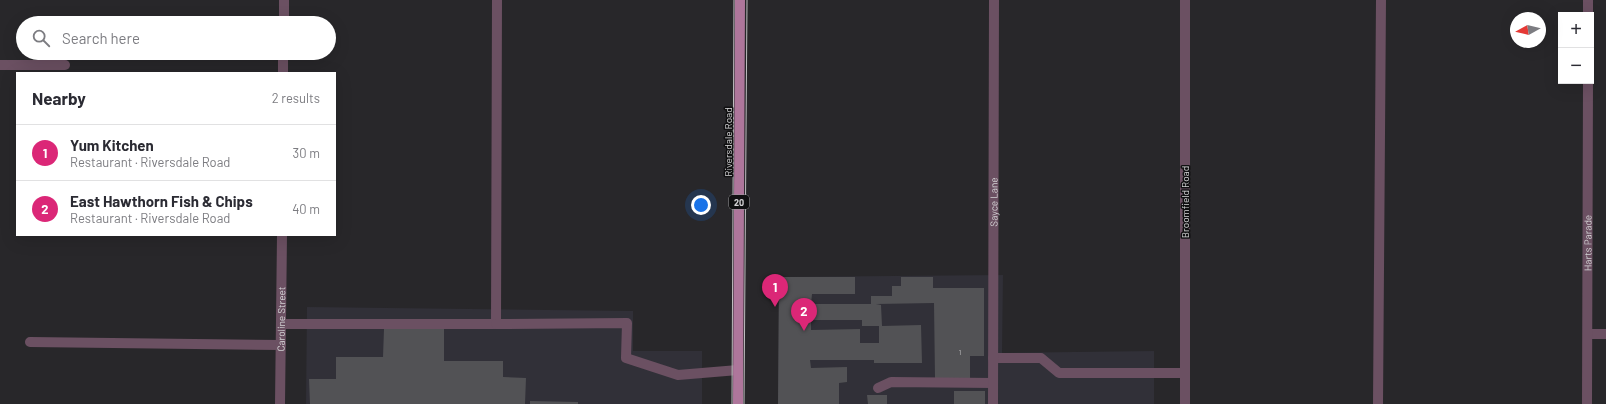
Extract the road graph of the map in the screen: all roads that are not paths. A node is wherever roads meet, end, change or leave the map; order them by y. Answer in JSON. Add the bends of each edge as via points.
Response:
{"nodes":[{"id":1,"x":284,"y":0,"type":"edge"},
{"id":2,"x":497,"y":0,"type":"edge"},
{"id":3,"x":740,"y":0,"type":"edge"},
{"id":4,"x":994,"y":0,"type":"edge"},
{"id":5,"x":1185,"y":0,"type":"edge"},
{"id":6,"x":1380,"y":0,"type":"edge"},
{"id":7,"x":1588,"y":0,"type":"edge"},
{"id":8,"x":1588,"y":12,"type":"edge"},
{"id":9,"x":284,"y":16,"type":"edge"},
{"id":10,"x":284,"y":60,"type":"edge"},
{"id":11,"x":0,"y":65,"type":"edge"},
{"id":12,"x":64,"y":65,"type":"dead end"},
{"id":13,"x":283,"y":72,"type":"edge"},
{"id":14,"x":1588,"y":84,"type":"edge"},
{"id":15,"x":282,"y":236,"type":"edge"},
{"id":16,"x":281,"y":324,"type":"junction"},
{"id":17,"x":496,"y":324,"type":"junction"},
{"id":18,"x":1588,"y":334,"type":"junction"},
{"id":19,"x":1606,"y":334,"type":"edge"},
{"id":20,"x":30,"y":342,"type":"dead end"},
{"id":21,"x":281,"y":345,"type":"junction"},
{"id":22,"x":993,"y":358,"type":"junction"},
{"id":23,"x":738,"y":370,"type":"junction"},
{"id":24,"x":1185,"y":372,"type":"junction"},
{"id":25,"x":993,"y":383,"type":"junction"},
{"id":26,"x":878,"y":388,"type":"dead end"},
{"id":27,"x":280,"y":404,"type":"edge"},
{"id":28,"x":738,"y":404,"type":"edge"},
{"id":29,"x":993,"y":404,"type":"edge"},
{"id":30,"x":1185,"y":404,"type":"edge"},
{"id":31,"x":1378,"y":404,"type":"edge"},
{"id":32,"x":1587,"y":404,"type":"edge"}],
"edges":[{"from":1,"to":9,"type":"street"},
{"from":2,"to":17,"type":"street"},
{"from":3,"to":23,"type":"main road","name":"Riversdale Road","number":"20"},
{"from":4,"to":22,"type":"street","name":"Sayce Lane"},
{"from":5,"to":24,"type":"street","name":"Broomfield Road"},
{"from":6,"to":31,"type":"street"},
{"from":7,"to":8,"type":"street"},
{"from":10,"to":13,"type":"street"},
{"from":11,"to":12,"type":"street"},
{"from":14,"to":18,"type":"street","name":"Harts Parade"},
{"from":15,"to":16,"type":"street","name":"Caroline Street"},
{"from":16,"to":17,"type":"street"},
{"from":16,"to":21,"type":"street","name":"Caroline Street"},
{"from":17,"to":23,"type":"street","via":[[627,323],[626,358],[678,375]]},
{"from":18,"to":19,"type":"street"},
{"from":18,"to":32,"type":"street","name":"Harts Parade"},
{"from":20,"to":21,"type":"street"},
{"from":21,"to":27,"type":"street","name":"Caroline Street"},
{"from":22,"to":24,"type":"street","via":[[1041,358],[1059,373]]},
{"from":22,"to":25,"type":"street","name":"Sayce Lane"},
{"from":23,"to":28,"type":"main road","name":"Riversdale Road","number":"20"},
{"from":24,"to":30,"type":"street","name":"Broomfield Road"},
{"from":25,"to":26,"type":"street","via":[[891,382]]},
{"from":25,"to":29,"type":"street","name":"Sayce Lane"}]}
